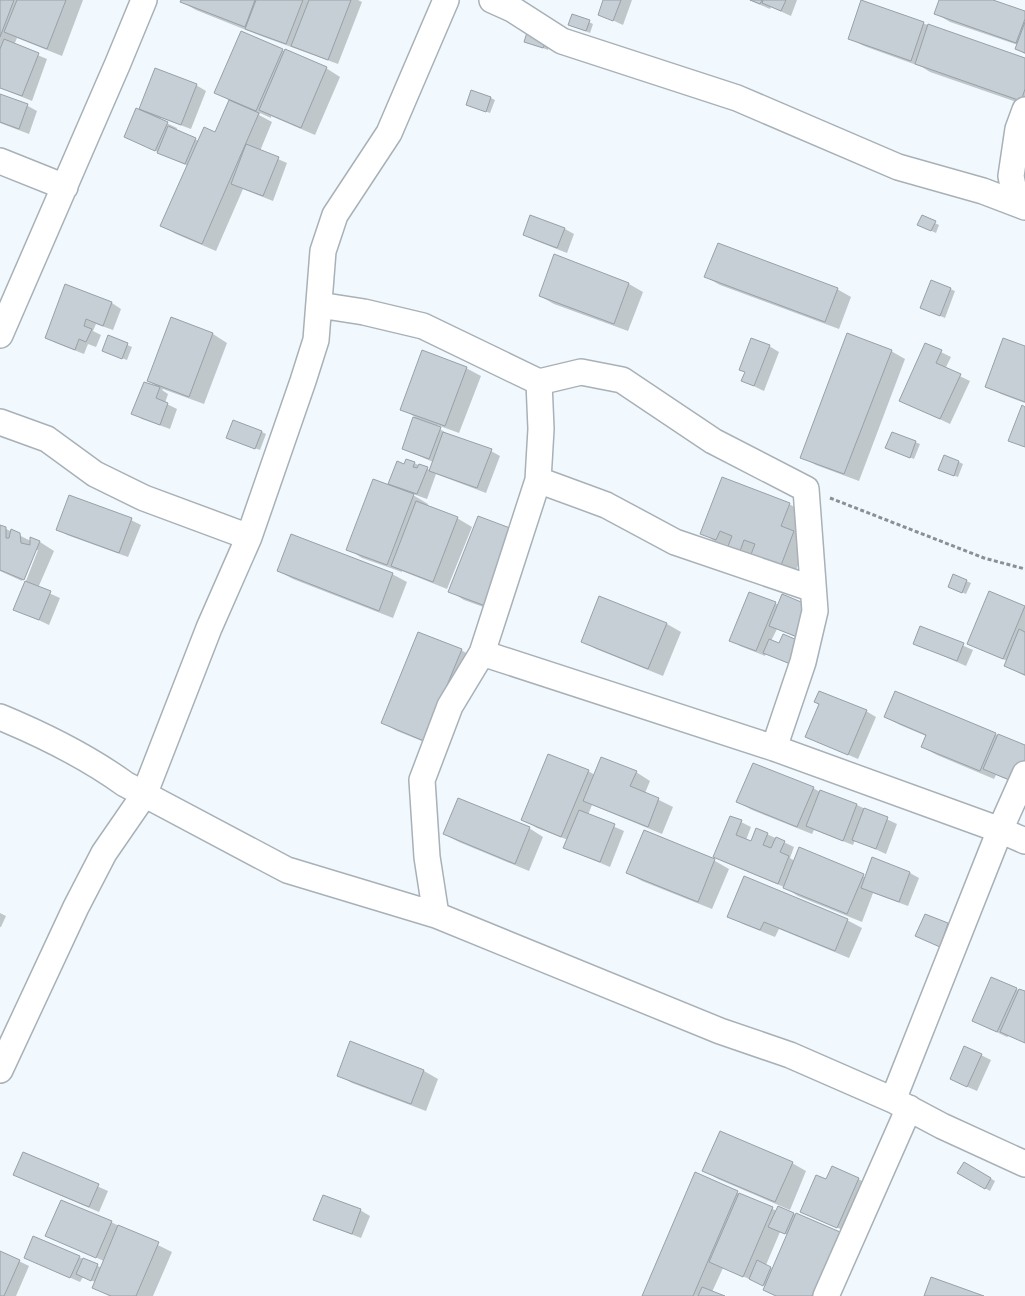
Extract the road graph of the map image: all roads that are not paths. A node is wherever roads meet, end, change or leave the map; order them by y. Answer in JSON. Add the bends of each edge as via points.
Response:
{"nodes":[{"id":1,"x":144,"y":0,"type":"edge"},
{"id":2,"x":446,"y":0,"type":"edge"},
{"id":3,"x":492,"y":0,"type":"edge"},
{"id":4,"x":1025,"y":110,"type":"edge"},
{"id":5,"x":0,"y":161,"type":"edge"},
{"id":6,"x":65,"y":187,"type":"junction"},
{"id":7,"x":1020,"y":205,"type":"edge"},
{"id":8,"x":319,"y":305,"type":"junction"},
{"id":9,"x":0,"y":335,"type":"edge"},
{"id":10,"x":538,"y":382,"type":"junction"},
{"id":11,"x":0,"y":422,"type":"edge"},
{"id":12,"x":538,"y":480,"type":"junction"},
{"id":13,"x":249,"y":537,"type":"junction"},
{"id":14,"x":813,"y":589,"type":"junction"},
{"id":15,"x":482,"y":653,"type":"junction"},
{"id":16,"x":0,"y":718,"type":"edge"},
{"id":17,"x":774,"y":748,"type":"junction"},
{"id":18,"x":1025,"y":774,"type":"edge"},
{"id":19,"x":144,"y":795,"type":"junction"},
{"id":20,"x":1000,"y":830,"type":"junction"},
{"id":21,"x":1025,"y":841,"type":"edge"},
{"id":22,"x":436,"y":915,"type":"junction"},
{"id":23,"x":0,"y":1070,"type":"edge"},
{"id":24,"x":901,"y":1104,"type":"junction"},
{"id":25,"x":1025,"y":1164,"type":"edge"},
{"id":26,"x":826,"y":1296,"type":"edge"}],
"edges":[{"from":1,"to":6,"type":"street"},
{"from":2,"to":8,"type":"street","via":[[389,133],[334,215],[323,251]]},
{"from":3,"to":7,"type":"street","via":[[562,41],[737,98],[898,167]]},
{"from":4,"to":7,"type":"street","via":[[1018,129],[1011,176]]},
{"from":5,"to":6,"type":"street"},
{"from":6,"to":9,"type":"street"},
{"from":8,"to":10,"type":"street","via":[[423,326]]},
{"from":8,"to":13,"type":"street","via":[[316,340]]},
{"from":10,"to":12,"type":"street"},
{"from":10,"to":14,"type":"street","via":[[581,372],[622,380],[713,441],[806,489]]},
{"from":11,"to":13,"type":"street","via":[[47,439],[95,474],[144,498]]},
{"from":12,"to":14,"type":"street","via":[[606,505],[675,542]]},
{"from":12,"to":15,"type":"street"},
{"from":13,"to":19,"type":"street"},
{"from":14,"to":17,"type":"street","via":[[815,611],[812,627]]},
{"from":15,"to":17,"type":"street"},
{"from":15,"to":22,"type":"street","via":[[450,706],[422,780],[427,857]]},
{"from":16,"to":19,"type":"street","via":[[105,770]]},
{"from":17,"to":20,"type":"street"},
{"from":18,"to":20,"type":"street"},
{"from":19,"to":22,"type":"street","via":[[287,870]]},
{"from":19,"to":23,"type":"street","via":[[104,853]]},
{"from":20,"to":21,"type":"street"},
{"from":20,"to":24,"type":"street"},
{"from":22,"to":24,"type":"street","via":[[720,1031],[790,1055]]},
{"from":24,"to":25,"type":"street"},
{"from":24,"to":26,"type":"street"}]}
